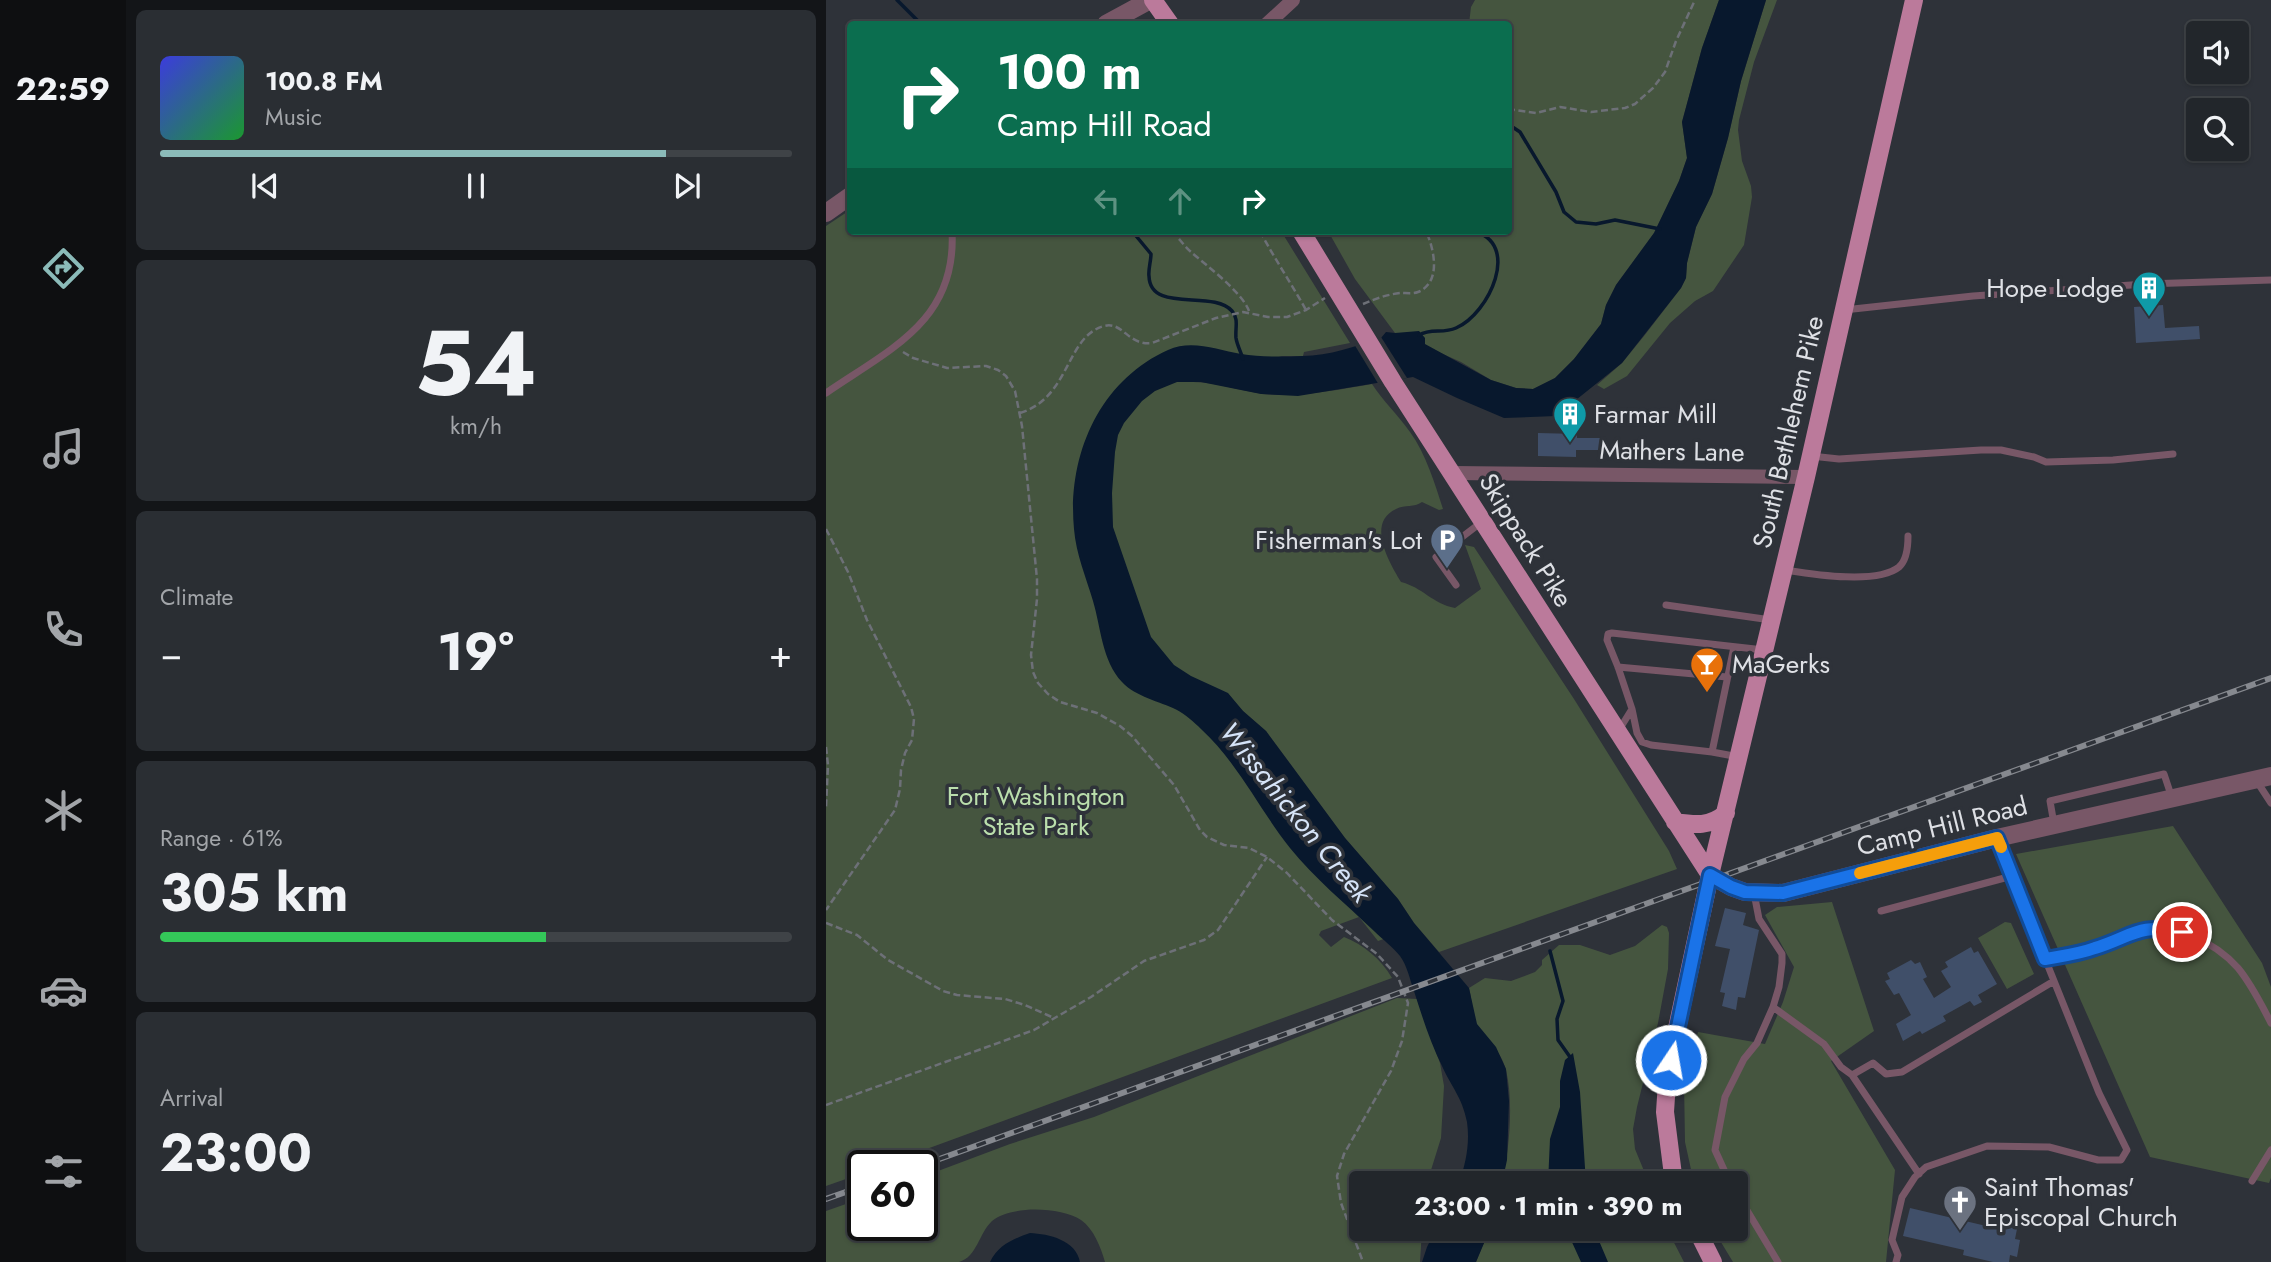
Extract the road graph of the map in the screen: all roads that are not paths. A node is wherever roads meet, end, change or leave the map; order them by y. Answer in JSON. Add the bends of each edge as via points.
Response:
{"nodes":[{"id":1,"x":1152,"y":0,"type":"edge"},
{"id":2,"x":1293,"y":0,"type":"edge"},
{"id":3,"x":1914,"y":0,"type":"edge"},
{"id":4,"x":1112,"y":21,"type":"edge"},
{"id":5,"x":1168,"y":21,"type":"edge"},
{"id":6,"x":1269,"y":21,"type":"edge"},
{"id":7,"x":847,"y":198,"type":"edge"},
{"id":8,"x":826,"y":213,"type":"edge"},
{"id":9,"x":951,"y":235,"type":"edge"},
{"id":10,"x":1303,"y":235,"type":"edge"},
{"id":11,"x":2271,"y":280,"type":"edge"},
{"id":12,"x":1843,"y":310,"type":"junction"},
{"id":13,"x":826,"y":393,"type":"edge"},
{"id":14,"x":2173,"y":454,"type":"dead end"},
{"id":15,"x":1810,"y":456,"type":"junction"},
{"id":16,"x":1453,"y":474,"type":"junction"},
{"id":17,"x":1806,"y":477,"type":"junction"},
{"id":18,"x":1483,"y":521,"type":"junction"},
{"id":19,"x":1908,"y":536,"type":"dead end"},
{"id":20,"x":1784,"y":570,"type":"junction"},
{"id":21,"x":1456,"y":585,"type":"dead end"},
{"id":22,"x":1666,"y":605,"type":"dead end"},
{"id":23,"x":1772,"y":620,"type":"junction"},
{"id":24,"x":1734,"y":647,"type":"junction"},
{"id":25,"x":1765,"y":650,"type":"junction"},
{"id":26,"x":1618,"y":667,"type":"junction"},
{"id":27,"x":1727,"y":677,"type":"junction"},
{"id":28,"x":1632,"y":709,"type":"junction"},
{"id":29,"x":1618,"y":733,"type":"junction"},
{"id":30,"x":1712,"y":752,"type":"junction"},
{"id":31,"x":1740,"y":757,"type":"junction"},
{"id":32,"x":2263,"y":777,"type":"edge"},
{"id":33,"x":2172,"y":798,"type":"junction"},
{"id":34,"x":2271,"y":803,"type":"edge"},
{"id":35,"x":1726,"y":813,"type":"junction"},
{"id":36,"x":1675,"y":822,"type":"junction"},
{"id":37,"x":2054,"y":825,"type":"junction"},
{"id":38,"x":1997,"y":838,"type":"junction"},
{"id":39,"x":1710,"y":875,"type":"junction"},
{"id":40,"x":2012,"y":876,"type":"junction"},
{"id":41,"x":1754,"y":893,"type":"junction"},
{"id":42,"x":1881,"y":911,"type":"dead end"},
{"id":43,"x":2045,"y":959,"type":"junction"},
{"id":44,"x":2054,"y":981,"type":"junction"},
{"id":45,"x":1773,"y":1007,"type":"junction"},
{"id":46,"x":2271,"y":1023,"type":"edge"},
{"id":47,"x":1852,"y":1075,"type":"junction"},
{"id":48,"x":2271,"y":1150,"type":"edge"},
{"id":49,"x":1672,"y":1171,"type":"edge"},
{"id":50,"x":1725,"y":1171,"type":"edge"},
{"id":51,"x":1919,"y":1174,"type":"junction"},
{"id":52,"x":2252,"y":1181,"type":"dead end"},
{"id":53,"x":1748,"y":1212,"type":"edge"},
{"id":54,"x":1702,"y":1241,"type":"edge"},
{"id":55,"x":1713,"y":1262,"type":"edge"},
{"id":56,"x":1778,"y":1262,"type":"edge"},
{"id":57,"x":1896,"y":1262,"type":"edge"}],
"edges":[{"from":1,"to":4,"type":"street"},
{"from":1,"to":5,"type":"main road"},
{"from":2,"to":6,"type":"street"},
{"from":3,"to":12,"type":"main road","name":"South Bethlehem Pike"},
{"from":7,"to":8,"type":"street"},
{"from":9,"to":13,"type":"lane","via":[[942,291],[927,317],[895,346]]},
{"from":10,"to":16,"type":"main road","name":"Skippack Pike"},
{"from":11,"to":12,"type":"lane","via":[[1973,296]]},
{"from":12,"to":15,"type":"main road","name":"South Bethlehem Pike"},
{"from":14,"to":15,"type":"lane","via":[[2046,462],[1991,450],[1839,459]]},
{"from":15,"to":17,"type":"main road","name":"South Bethlehem Pike"},
{"from":16,"to":17,"type":"street","name":"Mathers Lane"},
{"from":16,"to":18,"type":"main road","name":"Skippack Pike"},
{"from":17,"to":20,"type":"main road","name":"South Bethlehem Pike"},
{"from":18,"to":21,"type":"lane","via":[[1436,557]]},
{"from":18,"to":29,"type":"main road","name":"Skippack Pike"},
{"from":19,"to":20,"type":"lane","via":[[1899,568],[1881,574],[1855,577]]},
{"from":20,"to":23,"type":"main road","name":"South Bethlehem Pike"},
{"from":22,"to":23,"type":"lane"},
{"from":23,"to":25,"type":"main road","name":"South Bethlehem Pike"},
{"from":24,"to":25,"type":"lane"},
{"from":24,"to":26,"type":"lane","via":[[1612,633],[1607,639]]},
{"from":24,"to":27,"type":"lane"},
{"from":25,"to":31,"type":"main road","name":"South Bethlehem Pike"},
{"from":26,"to":27,"type":"lane"},
{"from":26,"to":28,"type":"lane"},
{"from":27,"to":30,"type":"lane"},
{"from":28,"to":29,"type":"lane"},
{"from":28,"to":30,"type":"lane","via":[[1642,743]]},
{"from":29,"to":36,"type":"main road","name":"Skippack Pike"},
{"from":30,"to":31,"type":"lane"},
{"from":31,"to":35,"type":"main road","name":"South Bethlehem Pike"},
{"from":32,"to":33,"type":"street","name":"Camp Hill Road"},
{"from":32,"to":34,"type":"lane"},
{"from":33,"to":37,"type":"street","name":"Camp Hill Road"},
{"from":33,"to":37,"type":"lane","via":[[2164,774],[2050,802]]},
{"from":35,"to":36,"type":"main road","via":[[1708,824]]},
{"from":35,"to":39,"type":"main road","name":"South Bethlehem Pike"},
{"from":36,"to":39,"type":"main road","name":"Skippack Pike"},
{"from":37,"to":38,"type":"street","name":"Camp Hill Road"},
{"from":38,"to":40,"type":"lane"},
{"from":38,"to":41,"type":"street","name":"Camp Hill Road","via":[[1783,893]]},
{"from":39,"to":41,"type":"street","name":"Camp Hill Road"},
{"from":39,"to":49,"type":"main road","name":"South Bethlehem Pike","via":[[1667,1082],[1665,1112]]},
{"from":40,"to":42,"type":"lane"},
{"from":40,"to":43,"type":"lane"},
{"from":41,"to":45,"type":"lane","via":[[1759,919],[1782,954]]},
{"from":43,"to":44,"type":"lane"},
{"from":43,"to":46,"type":"lane","via":[[2095,948],[2138,930],[2182,932],[2202,940],[2236,966]]},
{"from":44,"to":47,"type":"lane","via":[[1902,1072],[1886,1074],[1873,1063]]},
{"from":44,"to":51,"type":"lane","via":[[2127,1150],[2122,1160],[2098,1160],[2049,1147],[1986,1146],[1926,1167]]},
{"from":45,"to":47,"type":"lane","via":[[1824,1044]]},
{"from":45,"to":50,"type":"lane","via":[[1724,1097],[1715,1150]]},
{"from":47,"to":51,"type":"lane"},
{"from":48,"to":52,"type":"lane"},
{"from":51,"to":57,"type":"lane","via":[[1902,1197],[1892,1240]]},
{"from":53,"to":56,"type":"lane"},
{"from":54,"to":55,"type":"main road"}]}
